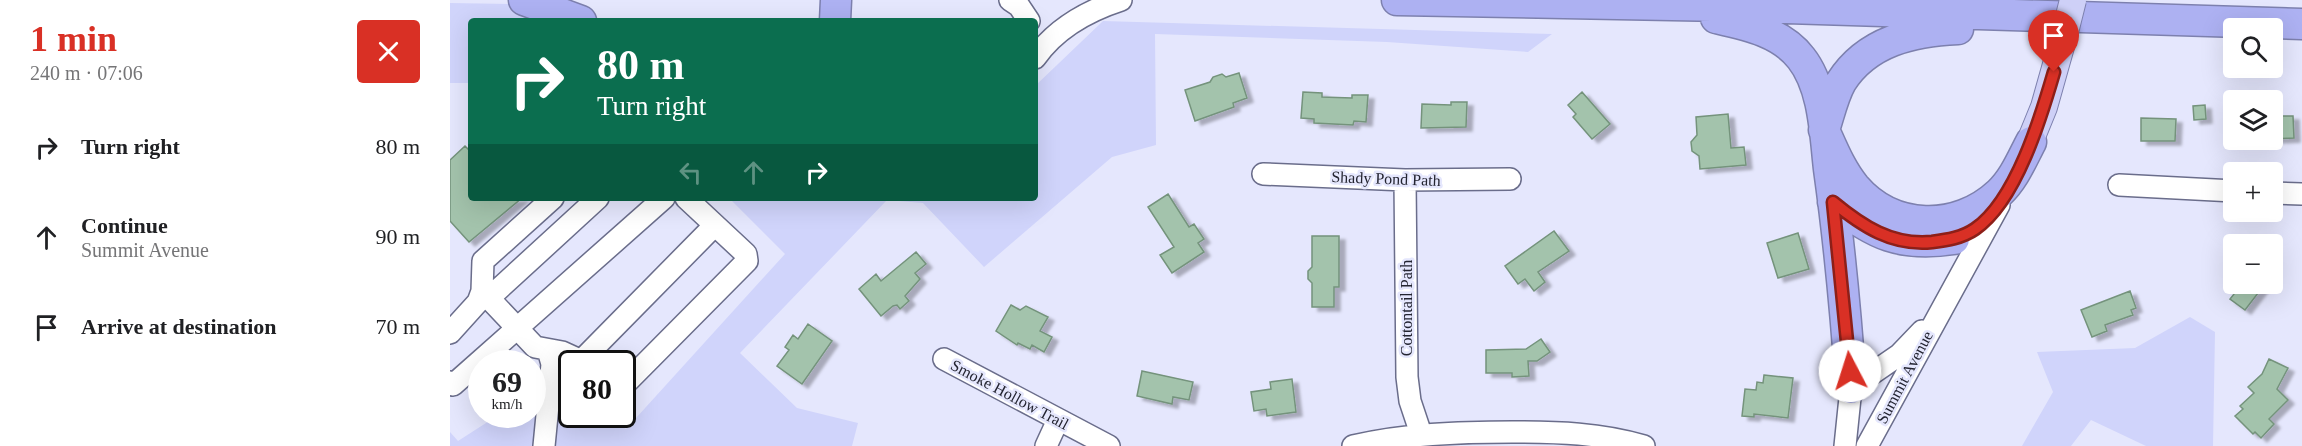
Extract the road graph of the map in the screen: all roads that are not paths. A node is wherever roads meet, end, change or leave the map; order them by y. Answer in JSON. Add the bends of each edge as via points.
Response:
{"nodes":[{"id":1,"x":524,"y":0,"type":"edge"},
{"id":2,"x":836,"y":0,"type":"edge"},
{"id":3,"x":1010,"y":0,"type":"edge"},
{"id":4,"x":1121,"y":0,"type":"edge"},
{"id":5,"x":1397,"y":0,"type":"edge"},
{"id":6,"x":2073,"y":0,"type":"edge"},
{"id":7,"x":1501,"y":3,"type":"junction"},
{"id":8,"x":573,"y":18,"type":"edge"},
{"id":9,"x":835,"y":18,"type":"edge"},
{"id":10,"x":1027,"y":18,"type":"edge"},
{"id":11,"x":2223,"y":21,"type":"edge"},
{"id":12,"x":2223,"y":23,"type":"edge"},
{"id":13,"x":2283,"y":23,"type":"edge"},
{"id":14,"x":2302,"y":24,"type":"edge"},
{"id":15,"x":1038,"y":54,"type":"edge"},
{"id":16,"x":1824,"y":130,"type":"junction"},
{"id":17,"x":2031,"y":142,"type":"junction"},
{"id":18,"x":1263,"y":174,"type":"dead end"},
{"id":19,"x":1510,"y":179,"type":"dead end"},
{"id":20,"x":1405,"y":180,"type":"junction"},
{"id":21,"x":2120,"y":185,"type":"dead end"},
{"id":22,"x":2223,"y":190,"type":"edge"},
{"id":23,"x":2283,"y":193,"type":"edge"},
{"id":24,"x":2302,"y":194,"type":"edge"},
{"id":25,"x":550,"y":201,"type":"edge"},
{"id":26,"x":595,"y":201,"type":"edge"},
{"id":27,"x":661,"y":201,"type":"edge"},
{"id":28,"x":689,"y":201,"type":"edge"},
{"id":29,"x":1833,"y":202,"type":"junction"},
{"id":30,"x":1999,"y":205,"type":"junction"},
{"id":31,"x":715,"y":225,"type":"junction"},
{"id":32,"x":485,"y":295,"type":"junction"},
{"id":33,"x":1941,"y":308,"type":"junction"},
{"id":34,"x":518,"y":327,"type":"junction"},
{"id":35,"x":450,"y":333,"type":"edge"},
{"id":36,"x":548,"y":350,"type":"junction"},
{"id":37,"x":596,"y":350,"type":"edge"},
{"id":38,"x":558,"y":353,"type":"edge"},
{"id":39,"x":944,"y":358,"type":"dead end"},
{"id":40,"x":636,"y":373,"type":"edge"},
{"id":41,"x":450,"y":382,"type":"edge"},
{"id":42,"x":1851,"y":388,"type":"junction"},
{"id":43,"x":1058,"y":420,"type":"junction"},
{"id":44,"x":1421,"y":434,"type":"junction"},
{"id":45,"x":544,"y":446,"type":"edge"},
{"id":46,"x":1046,"y":446,"type":"edge"},
{"id":47,"x":1109,"y":446,"type":"edge"},
{"id":48,"x":1353,"y":446,"type":"edge"},
{"id":49,"x":1644,"y":446,"type":"edge"},
{"id":50,"x":1845,"y":446,"type":"edge"},
{"id":51,"x":1867,"y":446,"type":"edge"}],
"edges":[{"from":1,"to":8,"type":"highway"},
{"from":2,"to":9,"type":"highway"},
{"from":3,"to":10,"type":"street"},
{"from":4,"to":15,"type":"street","via":[[1075,20]]},
{"from":5,"to":7,"type":"highway"},
{"from":6,"to":17,"type":"main road","name":"Summit Avenue","bridge":true},
{"from":7,"to":11,"type":"highway"},
{"from":7,"to":16,"type":"highway","via":[[1713,18],[1764,31],[1782,40],[1802,58],[1812,78]]},
{"from":12,"to":16,"type":"highway","via":[[1986,28],[1909,35],[1880,45],[1857,61],[1840,84]]},
{"from":13,"to":14,"type":"highway"},
{"from":16,"to":17,"type":"highway","via":[[1840,167],[1862,194],[1880,208],[1923,222],[1949,220],[1977,211],[2001,191]]},
{"from":16,"to":29,"type":"highway"},
{"from":17,"to":30,"type":"main road","name":"Summit Avenue"},
{"from":18,"to":20,"type":"street","name":"Shady Pond Path"},
{"from":19,"to":20,"type":"street","name":"Shady Pond Path"},
{"from":20,"to":44,"type":"street","name":"Cottontail Path","via":[[1407,377]]},
{"from":21,"to":22,"type":"street"},
{"from":23,"to":24,"type":"street"},
{"from":25,"to":32,"type":"street","via":[[483,261]]},
{"from":26,"to":32,"type":"street"},
{"from":27,"to":34,"type":"street"},
{"from":28,"to":31,"type":"street"},
{"from":29,"to":30,"type":"highway","via":[[1877,233],[1926,242],[1953,239],[1974,230]]},
{"from":29,"to":42,"type":"highway"},
{"from":30,"to":33,"type":"street","name":"Summit Avenue"},
{"from":31,"to":37,"type":"street"},
{"from":31,"to":40,"type":"street","via":[[746,254],[747,261]]},
{"from":32,"to":34,"type":"street"},
{"from":32,"to":35,"type":"street"},
{"from":33,"to":42,"type":"street","name":"Summit Avenue","via":[[1899,354]]},
{"from":33,"to":51,"type":"street","name":"Summit Avenue"},
{"from":34,"to":36,"type":"street","via":[[535,347]]},
{"from":34,"to":41,"type":"street","via":[[453,385]]},
{"from":36,"to":38,"type":"street"},
{"from":36,"to":45,"type":"street","via":[[552,364]]},
{"from":39,"to":43,"type":"street","name":"Smoke Hollow Trail"},
{"from":42,"to":50,"type":"street","name":"Summit Avenue"},
{"from":43,"to":46,"type":"street"},
{"from":43,"to":47,"type":"street","name":"Smoke Hollow Trail"},
{"from":44,"to":48,"type":"street"},
{"from":44,"to":49,"type":"street","via":[[1588,434]]}]}
